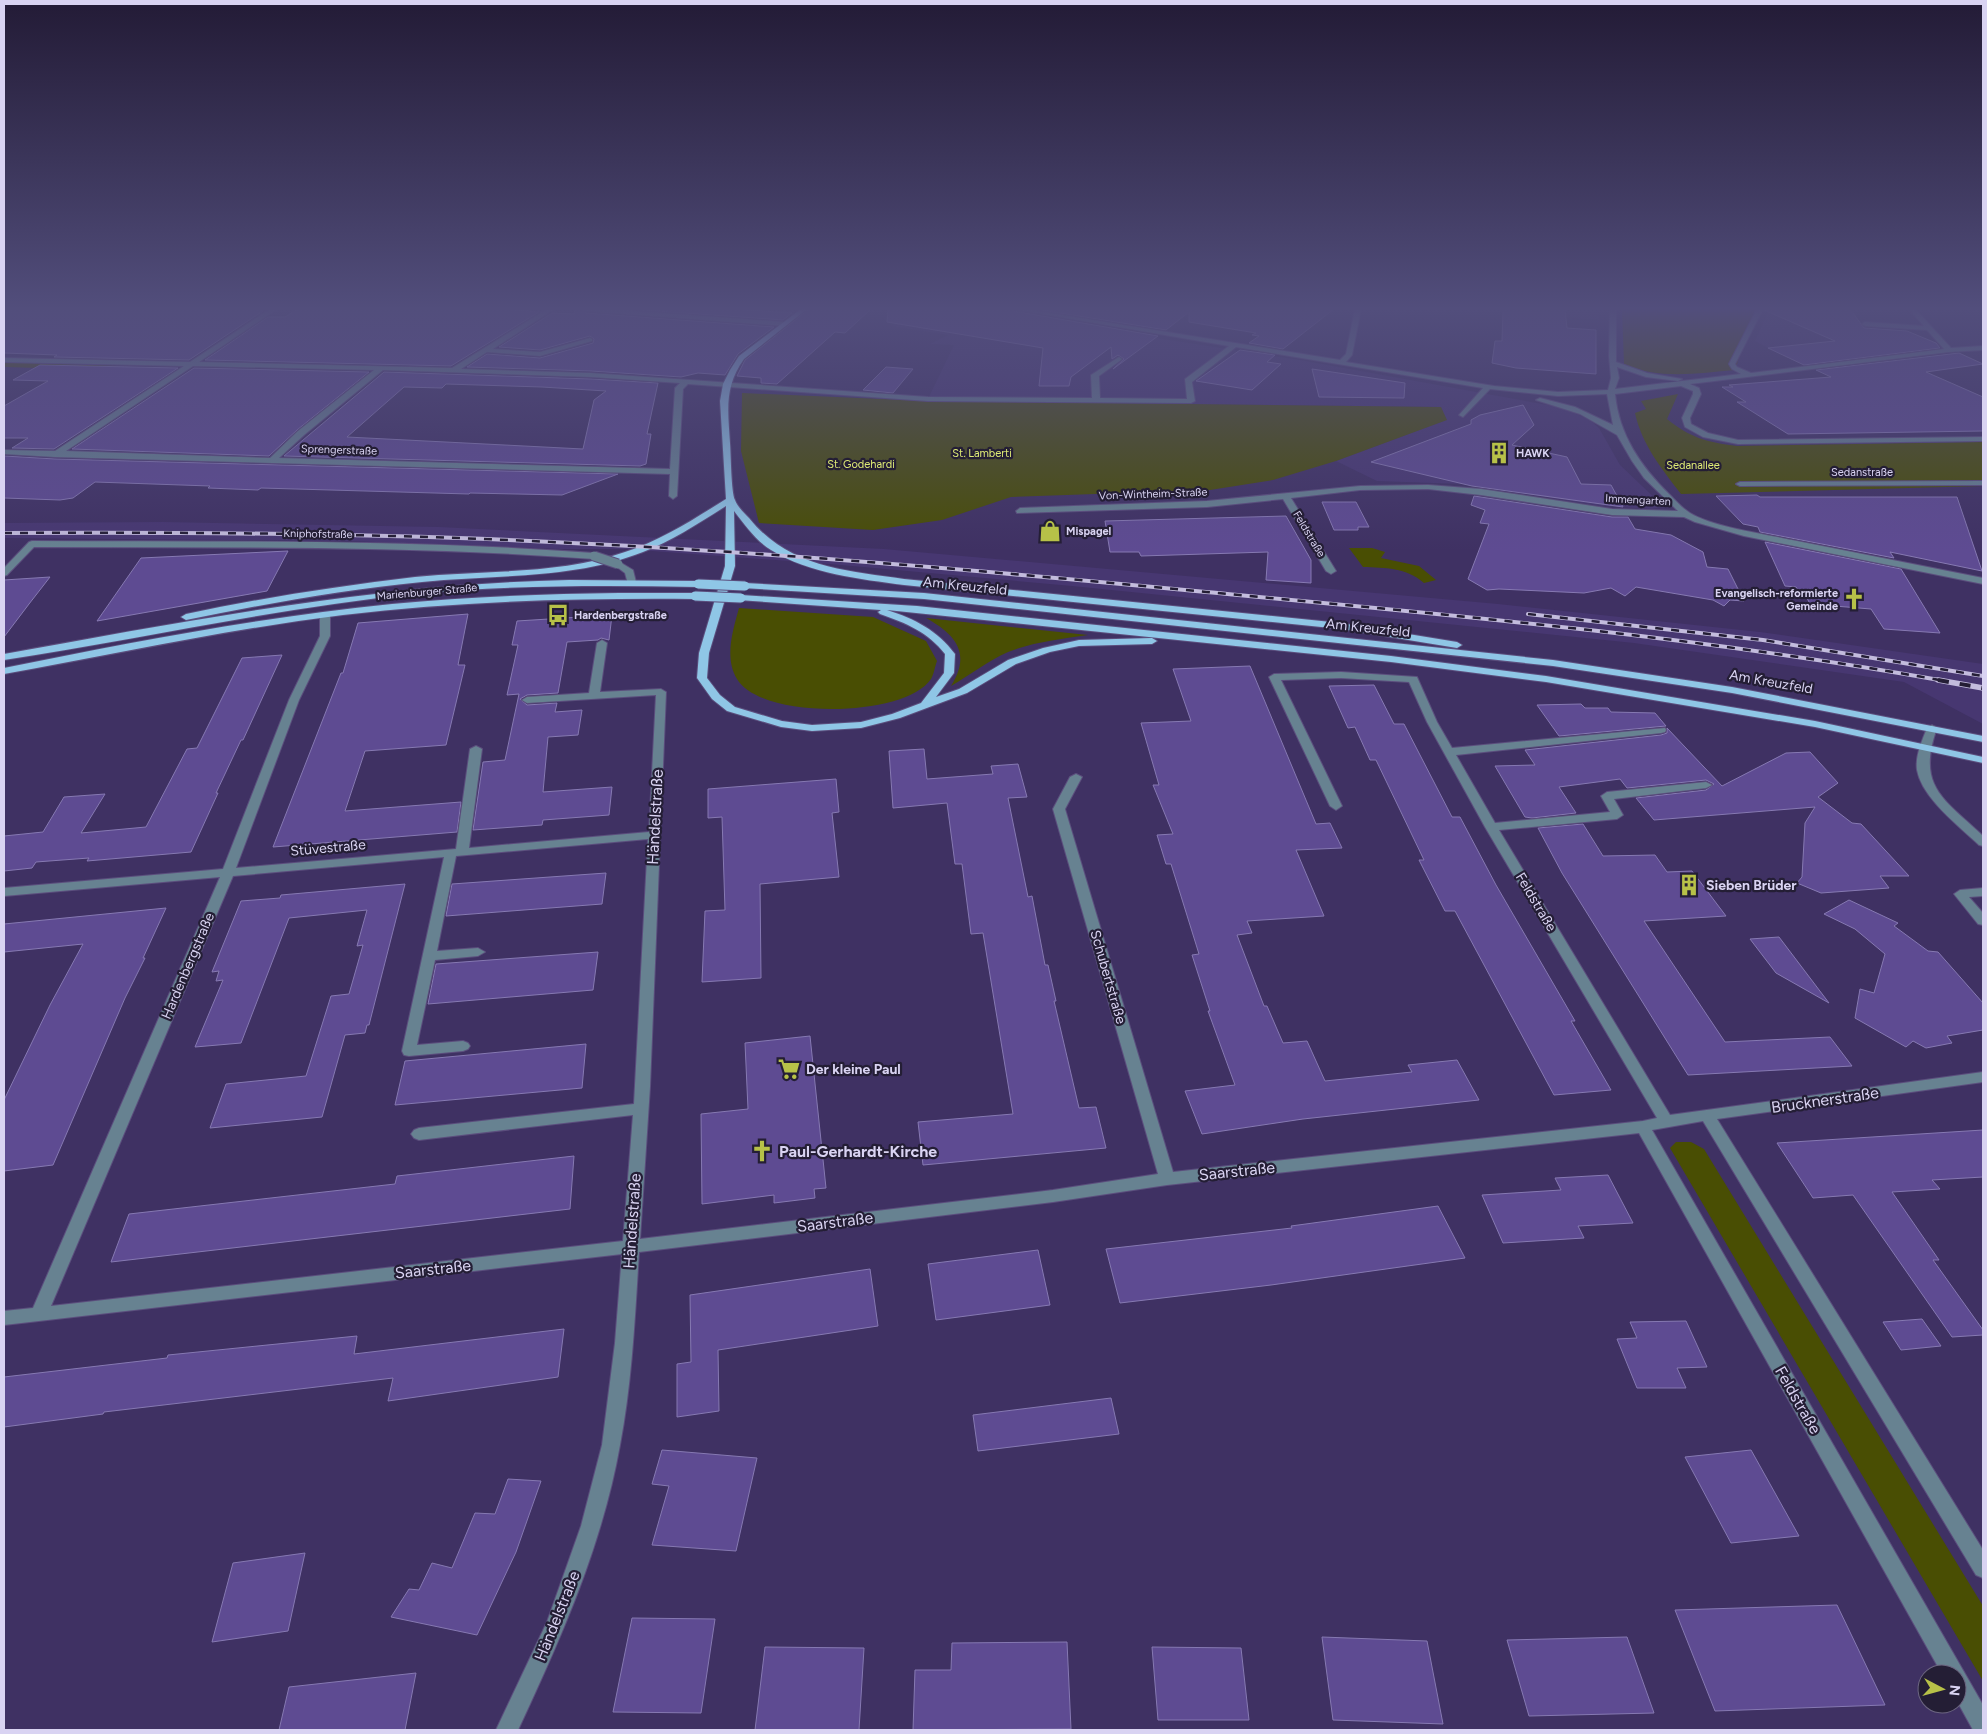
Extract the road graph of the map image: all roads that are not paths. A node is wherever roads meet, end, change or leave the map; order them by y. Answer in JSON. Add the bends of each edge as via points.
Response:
{"nodes":[{"id":1,"x":153,"y":390,"type":"edge"},
{"id":2,"x":353,"y":390,"type":"edge"},
{"id":3,"x":679,"y":390,"type":"edge"},
{"id":4,"x":725,"y":390,"type":"edge"},
{"id":5,"x":786,"y":390,"type":"edge"},
{"id":6,"x":1095,"y":390,"type":"edge"},
{"id":7,"x":1189,"y":390,"type":"edge"},
{"id":8,"x":1489,"y":390,"type":"edge"},
{"id":9,"x":1498,"y":390,"type":"edge"},
{"id":10,"x":1512,"y":390,"type":"edge"},
{"id":11,"x":1627,"y":390,"type":"edge"},
{"id":12,"x":1696,"y":390,"type":"edge"},
{"id":13,"x":1611,"y":392,"type":"junction"},
{"id":14,"x":1096,"y":400,"type":"junction"},
{"id":15,"x":1463,"y":415,"type":"dead end"},
{"id":16,"x":1621,"y":434,"type":"junction"},
{"id":17,"x":1983,"y":439,"type":"edge"},
{"id":18,"x":4,"y":452,"type":"edge"},
{"id":19,"x":55,"y":455,"type":"junction"},
{"id":20,"x":273,"y":459,"type":"junction"},
{"id":21,"x":674,"y":472,"type":"junction"},
{"id":22,"x":1983,"y":482,"type":"edge"},
{"id":23,"x":1740,"y":484,"type":"dead end"},
{"id":24,"x":673,"y":496,"type":"dead end"},
{"id":25,"x":1286,"y":497,"type":"junction"},
{"id":26,"x":730,"y":500,"type":"junction"},
{"id":27,"x":1020,"y":512,"type":"dead end"},
{"id":28,"x":1686,"y":514,"type":"junction"},
{"id":29,"x":1331,"y":571,"type":"dead end"},
{"id":30,"x":4,"y":573,"type":"edge"},
{"id":31,"x":631,"y":582,"type":"junction"},
{"id":32,"x":1983,"y":582,"type":"edge"},
{"id":33,"x":745,"y":586,"type":"joint"},
{"id":34,"x":858,"y":605,"type":"junction"},
{"id":35,"x":326,"y":616,"type":"junction"},
{"id":36,"x":107,"y":638,"type":"junction"},
{"id":37,"x":1210,"y":640,"type":"junction"},
{"id":38,"x":602,"y":643,"type":"dead end"},
{"id":39,"x":4,"y":658,"type":"edge"},
{"id":40,"x":1554,"y":663,"type":"junction"},
{"id":41,"x":4,"y":671,"type":"edge"},
{"id":42,"x":594,"y":695,"type":"junction"},
{"id":43,"x":527,"y":700,"type":"dead end"},
{"id":44,"x":924,"y":706,"type":"junction"},
{"id":45,"x":1932,"y":728,"type":"junction"},
{"id":46,"x":1661,"y":730,"type":"dead end"},
{"id":47,"x":1983,"y":739,"type":"edge"},
{"id":48,"x":1925,"y":748,"type":"junction"},
{"id":49,"x":476,"y":749,"type":"dead end"},
{"id":50,"x":1450,"y":752,"type":"junction"},
{"id":51,"x":1983,"y":760,"type":"edge"},
{"id":52,"x":1076,"y":777,"type":"dead end"},
{"id":53,"x":1706,"y":785,"type":"dead end"},
{"id":54,"x":1336,"y":806,"type":"dead end"},
{"id":55,"x":1491,"y":827,"type":"junction"},
{"id":56,"x":654,"y":835,"type":"junction"},
{"id":57,"x":1983,"y":842,"type":"edge"},
{"id":58,"x":456,"y":851,"type":"junction"},
{"id":59,"x":228,"y":872,"type":"junction"},
{"id":60,"x":4,"y":892,"type":"edge"},
{"id":61,"x":1983,"y":892,"type":"edge"},
{"id":62,"x":1983,"y":921,"type":"edge"},
{"id":63,"x":478,"y":952,"type":"dead end"},
{"id":64,"x":429,"y":956,"type":"junction"},
{"id":65,"x":463,"y":1046,"type":"dead end"},
{"id":66,"x":1983,"y":1077,"type":"edge"},
{"id":67,"x":641,"y":1109,"type":"junction"},
{"id":68,"x":1707,"y":1116,"type":"junction"},
{"id":69,"x":1666,"y":1121,"type":"junction"},
{"id":70,"x":1643,"y":1127,"type":"junction"},
{"id":71,"x":419,"y":1134,"type":"dead end"},
{"id":72,"x":1167,"y":1179,"type":"junction"},
{"id":73,"x":630,"y":1247,"type":"junction"},
{"id":74,"x":39,"y":1314,"type":"junction"},
{"id":75,"x":4,"y":1318,"type":"edge"},
{"id":76,"x":1983,"y":1568,"type":"edge"},
{"id":77,"x":1948,"y":1664,"type":"edge"},
{"id":78,"x":1967,"y":1698,"type":"edge"},
{"id":79,"x":1983,"y":1726,"type":"edge"},
{"id":80,"x":507,"y":1730,"type":"edge"}],
"edges":[{"from":1,"to":19,"type":"street"},
{"from":2,"to":20,"type":"street"},
{"from":3,"to":21,"type":"street"},
{"from":4,"to":26,"type":"main road"},
{"from":5,"to":14,"type":"street","via":[[928,399]]},
{"from":6,"to":14,"type":"street"},
{"from":7,"to":14,"type":"street","via":[[1191,401]]},
{"from":8,"to":15,"type":"street"},
{"from":9,"to":16,"type":"street","via":[[1587,413]]},
{"from":10,"to":13,"type":"street","via":[[1558,394]]},
{"from":11,"to":13,"type":"street"},
{"from":12,"to":17,"type":"street","via":[[1686,418],[1688,425],[1700,432],[1738,442]]},
{"from":13,"to":16,"type":"street"},
{"from":16,"to":28,"type":"street","via":[[1641,469]]},
{"from":18,"to":19,"type":"street","name":"Sprengerstraße"},
{"from":19,"to":20,"type":"street","name":"Sprengerstraße"},
{"from":20,"to":21,"type":"street","name":"Sprengerstraße"},
{"from":21,"to":24,"type":"street"},
{"from":22,"to":23,"type":"street","name":"Sedanstraße"},
{"from":25,"to":27,"type":"street","name":"Von-Wintheim-Straße","via":[[1207,504]]},
{"from":25,"to":28,"type":"street","name":"Immengarten","via":[[1360,488],[1428,487],[1612,512]]},
{"from":25,"to":29,"type":"street","name":"Feldstraße"},
{"from":26,"to":36,"type":"main road","via":[[664,540],[601,562],[424,579],[283,598],[169,620]]},
{"from":26,"to":40,"type":"main road","via":[[754,530],[774,548],[857,575],[1341,626]]},
{"from":26,"to":44,"type":"main road","via":[[730,566],[704,652],[702,678],[716,697],[731,709],[752,717],[812,728],[861,725]]},
{"from":28,"to":32,"type":"street","name":"Immengarten","via":[[1744,533]]},
{"from":30,"to":31,"type":"street","name":"Kniphofstraße","bridge":true,"via":[[32,544],[398,546],[594,556],[630,572]]},
{"from":31,"to":33,"type":"main road","name":"Marienburger Straße","bridge":true},
{"from":31,"to":36,"type":"main road","name":"Marienburger Straße","via":[[413,592],[289,608]]},
{"from":33,"to":40,"type":"main road","name":"Am Kreuzfeld","via":[[924,596]]},
{"from":34,"to":35,"type":"main road","name":"Marienburger Straße","bridge":true,"via":[[694,596],[596,595],[414,605]]},
{"from":34,"to":37,"type":"main road","name":"Am Kreuzfeld"},
{"from":34,"to":44,"type":"main road","via":[[916,622],[939,640],[950,654],[949,673]]},
{"from":35,"to":41,"type":"main road","name":"Marienburger Straße","via":[[165,640]]},
{"from":35,"to":59,"type":"street","name":"Hardenbergstraße","via":[[325,636],[294,700]]},
{"from":36,"to":39,"type":"main road","name":"Marienburger Straße"},
{"from":37,"to":44,"type":"main road","via":[[1079,643],[1047,650],[1012,662],[963,691]]},
{"from":37,"to":48,"type":"main road","name":"Am Kreuzfeld","via":[[1555,680],[1815,724]]},
{"from":38,"to":42,"type":"street"},
{"from":40,"to":45,"type":"main road","name":"Am Kreuzfeld","via":[[1732,690]]},
{"from":42,"to":43,"type":"street"},
{"from":42,"to":56,"type":"street","name":"Händelstraße","via":[[661,692]]},
{"from":45,"to":47,"type":"main road","name":"Am Kreuzfeld"},
{"from":45,"to":48,"type":"street"},
{"from":46,"to":50,"type":"street"},
{"from":48,"to":51,"type":"main road","name":"Am Kreuzfeld"},
{"from":48,"to":57,"type":"street","via":[[1922,770],[1933,791]]},
{"from":49,"to":58,"type":"street"},
{"from":50,"to":54,"type":"street","name":"Feldstraße","via":[[1413,679],[1341,675],[1274,677]]},
{"from":50,"to":55,"type":"street","name":"Feldstraße"},
{"from":52,"to":72,"type":"street","name":"Schubertstraße","via":[[1059,810]]},
{"from":53,"to":55,"type":"street","via":[[1608,796],[1617,816]]},
{"from":55,"to":69,"type":"street","name":"Feldstraße"},
{"from":56,"to":58,"type":"street","name":"Stüvestraße"},
{"from":56,"to":67,"type":"street","name":"Händelstraße"},
{"from":58,"to":59,"type":"street","name":"Stüvestraße"},
{"from":58,"to":64,"type":"street"},
{"from":59,"to":60,"type":"street","name":"Stüvestraße"},
{"from":59,"to":74,"type":"street","name":"Hardenbergstraße"},
{"from":61,"to":62,"type":"street","via":[[1960,894]]},
{"from":63,"to":64,"type":"street"},
{"from":64,"to":65,"type":"street","via":[[409,1051]]},
{"from":66,"to":68,"type":"street","name":"Brucknerstraße"},
{"from":67,"to":71,"type":"street"},
{"from":67,"to":73,"type":"street","name":"Händelstraße"},
{"from":68,"to":69,"type":"street","name":"Brucknerstraße"},
{"from":68,"to":76,"type":"street"},
{"from":69,"to":70,"type":"street","name":"Saarstraße"},
{"from":70,"to":72,"type":"street","name":"Saarstraße"},
{"from":70,"to":77,"type":"street","name":"Feldstraße"},
{"from":72,"to":73,"type":"street","name":"Saarstraße"},
{"from":73,"to":74,"type":"street","name":"Saarstraße"},
{"from":73,"to":80,"type":"street","name":"Händelstraße","via":[[624,1343],[611,1446],[591,1526],[556,1626]]},
{"from":74,"to":75,"type":"street","name":"Saarstraße"},
{"from":78,"to":79,"type":"street"}]}
